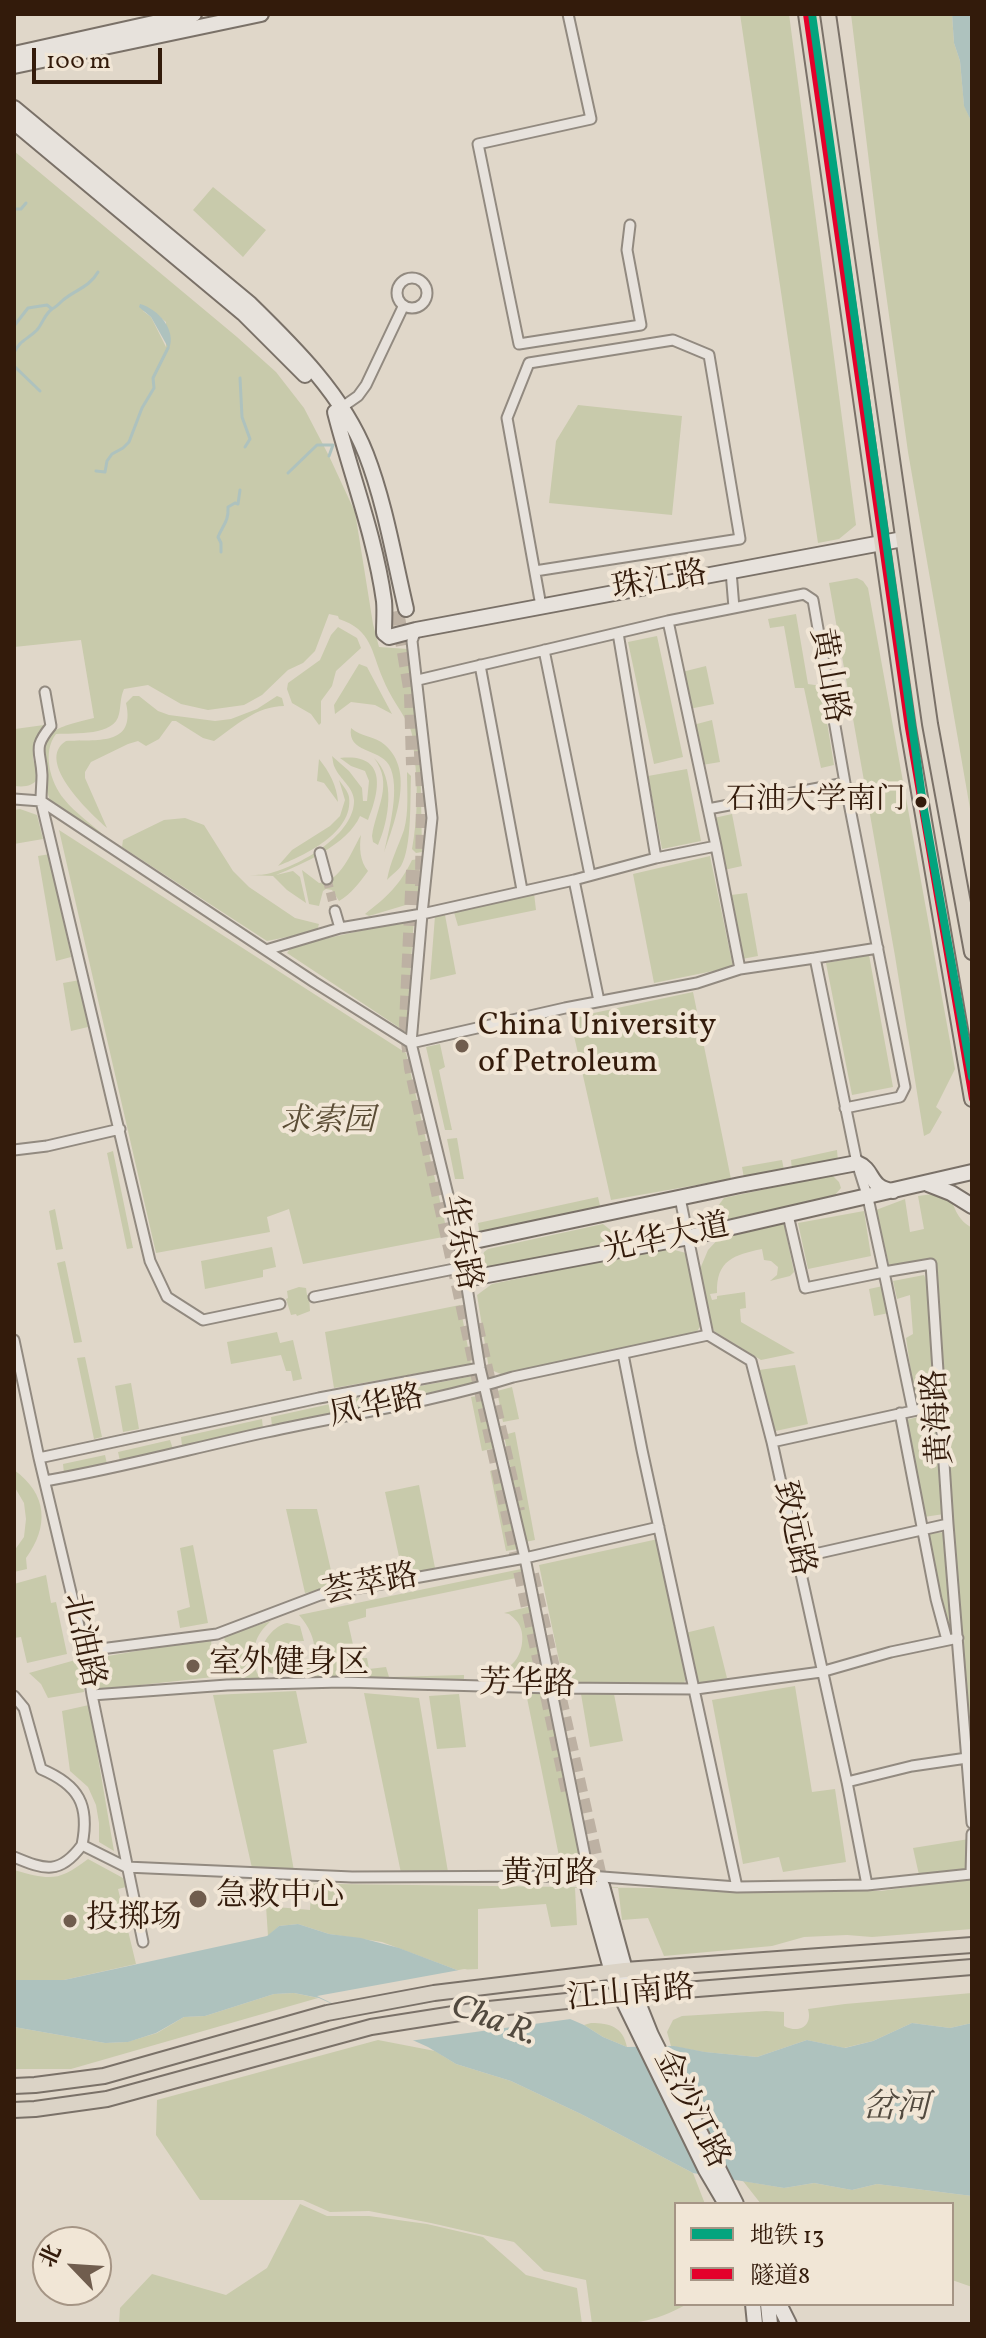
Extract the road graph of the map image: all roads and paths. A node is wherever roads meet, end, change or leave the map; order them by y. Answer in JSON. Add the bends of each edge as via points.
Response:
{"nodes":[{"id":1,"x":194,"y":14,"type":"edge"},
{"id":2,"x":261,"y":14,"type":"edge"},
{"id":3,"x":568,"y":14,"type":"edge"},
{"id":4,"x":806,"y":14,"type":"edge"},
{"id":5,"x":828,"y":14,"type":"edge"},
{"id":6,"x":14,"y":54,"type":"edge"},
{"id":7,"x":14,"y":66,"type":"edge"},
{"id":8,"x":14,"y":108,"type":"edge"},
{"id":9,"x":14,"y":122,"type":"edge"},
{"id":10,"x":630,"y":225,"type":"dead end"},
{"id":11,"x":403,"y":307,"type":"dead end"},
{"id":12,"x":338,"y":410,"type":"junction"},
{"id":13,"x":903,"y":539,"type":"junction"},
{"id":14,"x":881,"y":543,"type":"junction"},
{"id":15,"x":535,"y":571,"type":"junction"},
{"id":16,"x":731,"y":571,"type":"junction"},
{"id":17,"x":541,"y":606,"type":"junction"},
{"id":18,"x":734,"y":608,"type":"junction"},
{"id":19,"x":401,"y":610,"type":"tunnel mouth"},
{"id":20,"x":668,"y":621,"type":"junction"},
{"id":21,"x":416,"y":630,"type":"junction"},
{"id":22,"x":618,"y":633,"type":"junction"},
{"id":23,"x":544,"y":650,"type":"junction"},
{"id":24,"x":480,"y":665,"type":"junction"},
{"id":25,"x":418,"y":680,"type":"junction"},
{"id":26,"x":45,"y":692,"type":"dead end"},
{"id":27,"x":845,"y":783,"type":"junction"},
{"id":28,"x":14,"y":799,"type":"edge"},
{"id":29,"x":41,"y":801,"type":"junction"},
{"id":30,"x":708,"y":809,"type":"junction"},
{"id":31,"x":716,"y":846,"type":"junction"},
{"id":32,"x":320,"y":853,"type":"dead end"},
{"id":33,"x":656,"y":858,"type":"junction"},
{"id":34,"x":590,"y":875,"type":"junction"},
{"id":35,"x":327,"y":879,"type":"tunnel mouth"},
{"id":36,"x":574,"y":880,"type":"junction"},
{"id":37,"x":522,"y":890,"type":"junction"},
{"id":38,"x":335,"y":911,"type":"tunnel mouth"},
{"id":39,"x":422,"y":914,"type":"junction"},
{"id":40,"x":340,"y":928,"type":"junction"},
{"id":41,"x":878,"y":948,"type":"junction"},
{"id":42,"x":266,"y":950,"type":"junction"},
{"id":43,"x":972,"y":952,"type":"edge"},
{"id":44,"x":815,"y":958,"type":"junction"},
{"id":45,"x":740,"y":969,"type":"junction"},
{"id":46,"x":599,"y":1001,"type":"junction"},
{"id":47,"x":411,"y":1043,"type":"junction"},
{"id":48,"x":972,"y":1099,"type":"edge"},
{"id":49,"x":845,"y":1108,"type":"junction"},
{"id":50,"x":120,"y":1129,"type":"junction"},
{"id":51,"x":14,"y":1150,"type":"edge"},
{"id":52,"x":857,"y":1163,"type":"junction"},
{"id":53,"x":972,"y":1172,"type":"edge"},
{"id":54,"x":924,"y":1183,"type":"junction"},
{"id":55,"x":893,"y":1191,"type":"junction"},
{"id":56,"x":680,"y":1198,"type":"junction"},
{"id":57,"x":868,"y":1198,"type":"junction"},
{"id":58,"x":972,"y":1206,"type":"edge"},
{"id":59,"x":788,"y":1215,"type":"junction"},
{"id":60,"x":689,"y":1237,"type":"junction"},
{"id":61,"x":460,"y":1244,"type":"junction"},
{"id":62,"x":884,"y":1272,"type":"junction"},
{"id":63,"x":465,"y":1273,"type":"junction"},
{"id":64,"x":314,"y":1297,"type":"dead end"},
{"id":65,"x":280,"y":1304,"type":"dead end"},
{"id":66,"x":708,"y":1335,"type":"junction"},
{"id":67,"x":14,"y":1340,"type":"edge"},
{"id":68,"x":623,"y":1354,"type":"junction"},
{"id":69,"x":480,"y":1368,"type":"junction"},
{"id":70,"x":485,"y":1386,"type":"junction"},
{"id":71,"x":940,"y":1405,"type":"junction"},
{"id":72,"x":913,"y":1411,"type":"junction"},
{"id":73,"x":900,"y":1413,"type":"junction"},
{"id":74,"x":772,"y":1442,"type":"junction"},
{"id":75,"x":39,"y":1458,"type":"junction"},
{"id":76,"x":45,"y":1481,"type":"junction"},
{"id":77,"x":948,"y":1524,"type":"junction"},
{"id":78,"x":659,"y":1527,"type":"junction"},
{"id":79,"x":923,"y":1529,"type":"junction"},
{"id":80,"x":525,"y":1558,"type":"junction"},
{"id":81,"x":797,"y":1558,"type":"junction"},
{"id":82,"x":952,"y":1639,"type":"junction"},
{"id":83,"x":85,"y":1651,"type":"junction"},
{"id":84,"x":821,"y":1672,"type":"junction"},
{"id":85,"x":552,"y":1688,"type":"junction"},
{"id":86,"x":696,"y":1689,"type":"junction"},
{"id":87,"x":92,"y":1695,"type":"junction"},
{"id":88,"x":14,"y":1696,"type":"edge"},
{"id":89,"x":967,"y":1758,"type":"junction"},
{"id":90,"x":847,"y":1782,"type":"junction"},
{"id":91,"x":972,"y":1823,"type":"edge"},
{"id":92,"x":972,"y":1834,"type":"edge"},
{"id":93,"x":82,"y":1845,"type":"junction"},
{"id":94,"x":14,"y":1857,"type":"edge"},
{"id":95,"x":126,"y":1867,"type":"junction"},
{"id":96,"x":971,"y":1874,"type":"edge"},
{"id":97,"x":593,"y":1883,"type":"junction"},
{"id":98,"x":867,"y":1885,"type":"junction"},
{"id":99,"x":737,"y":1887,"type":"junction"},
{"id":100,"x":143,"y":1942,"type":"dead end"},
{"id":101,"x":972,"y":1945,"type":"edge"},
{"id":102,"x":972,"y":1967,"type":"edge"},
{"id":103,"x":618,"y":1971,"type":"junction"},
{"id":104,"x":628,"y":1995,"type":"junction"},
{"id":105,"x":645,"y":2036,"type":"junction"},
{"id":106,"x":14,"y":2086,"type":"edge"},
{"id":107,"x":14,"y":2110,"type":"edge"},
{"id":108,"x":722,"y":2202,"type":"edge"},
{"id":109,"x":735,"y":2202,"type":"edge"},
{"id":110,"x":780,"y":2306,"type":"edge"},
{"id":111,"x":789,"y":2324,"type":"edge"}],
"edges":[{"from":1,"to":6,"type":"main road"},
{"from":2,"to":7,"type":"main road"},
{"from":3,"to":10,"type":"street","via":[[591,119],[478,144],[519,344],[641,325],[627,250]]},
{"from":4,"to":14,"type":"main road"},
{"from":5,"to":13,"type":"main road"},
{"from":8,"to":12,"type":"main road","via":[[250,304],[284,337]]},
{"from":9,"to":12,"type":"main road","via":[[243,313]]},
{"from":11,"to":12,"type":"street","via":[[366,385]]},
{"from":12,"to":19,"type":"main road","via":[[351,433]]},
{"from":12,"to":21,"type":"main road","via":[[363,432],[375,453]]},
{"from":12,"to":21,"type":"main road","name":"珠江路","via":[[342,442],[373,546],[385,606],[384,633],[391,638]]},
{"from":13,"to":14,"type":"main road","name":"珠江路"},
{"from":13,"to":43,"type":"main road"},
{"from":14,"to":16,"type":"main road","name":"珠江路"},
{"from":14,"to":48,"type":"main road"},
{"from":15,"to":15,"type":"street","via":[[507,418],[529,363],[673,340],[709,355],[740,539]]},
{"from":15,"to":17,"type":"street"},
{"from":16,"to":17,"type":"main road","name":"珠江路"},
{"from":16,"to":18,"type":"street"},
{"from":17,"to":21,"type":"main road","name":"珠江路"},
{"from":18,"to":20,"type":"street","name":"黄山路"},
{"from":18,"to":27,"type":"street","name":"黄山路","via":[[804,594],[813,600]]},
{"from":20,"to":22,"type":"street","name":"黄山路"},
{"from":20,"to":30,"type":"street"},
{"from":21,"to":25,"type":"street","name":"华东路","via":[[412,641]]},
{"from":22,"to":23,"type":"street","name":"黄山路"},
{"from":22,"to":33,"type":"street"},
{"from":23,"to":24,"type":"street","name":"黄山路"},
{"from":23,"to":34,"type":"street"},
{"from":24,"to":25,"type":"street","name":"黄山路"},
{"from":24,"to":37,"type":"street"},
{"from":25,"to":39,"type":"street","name":"华东路","via":[[432,818]]},
{"from":26,"to":29,"type":"street","via":[[51,726],[37,754]]},
{"from":27,"to":30,"type":"street"},
{"from":27,"to":41,"type":"street","name":"黄山路"},
{"from":28,"to":29,"type":"street"},
{"from":29,"to":42,"type":"street"},
{"from":29,"to":50,"type":"street"},
{"from":30,"to":31,"type":"street"},
{"from":31,"to":33,"type":"street"},
{"from":31,"to":45,"type":"street"},
{"from":32,"to":35,"type":"street"},
{"from":33,"to":34,"type":"street"},
{"from":34,"to":36,"type":"street"},
{"from":36,"to":37,"type":"street"},
{"from":36,"to":46,"type":"street"},
{"from":37,"to":39,"type":"street"},
{"from":38,"to":40,"type":"street"},
{"from":39,"to":40,"type":"street"},
{"from":39,"to":47,"type":"street","name":"华东路"},
{"from":40,"to":42,"type":"street"},
{"from":41,"to":44,"type":"street"},
{"from":41,"to":49,"type":"street","name":"黄山路","via":[[905,1087],[900,1097]]},
{"from":42,"to":47,"type":"street"},
{"from":44,"to":45,"type":"street"},
{"from":44,"to":49,"type":"street"},
{"from":45,"to":46,"type":"street","via":[[697,983]]},
{"from":46,"to":47,"type":"street"},
{"from":47,"to":61,"type":"street","name":"华东路"},
{"from":49,"to":52,"type":"street"},
{"from":50,"to":51,"type":"street"},
{"from":50,"to":65,"type":"street","via":[[150,1261],[167,1297],[203,1320]]},
{"from":52,"to":55,"type":"main road","via":[[877,1186]]},
{"from":52,"to":56,"type":"main road","name":"光华大道"},
{"from":52,"to":57,"type":"street"},
{"from":53,"to":54,"type":"main road","name":"光华大道"},
{"from":54,"to":55,"type":"main road","name":"光华大道"},
{"from":54,"to":58,"type":"main road"},
{"from":55,"to":57,"type":"main road","name":"光华大道"},
{"from":56,"to":60,"type":"street"},
{"from":56,"to":61,"type":"main road","name":"光华大道"},
{"from":57,"to":59,"type":"main road","name":"光华大道"},
{"from":57,"to":62,"type":"street"},
{"from":59,"to":60,"type":"main road","name":"光华大道"},
{"from":59,"to":62,"type":"street","via":[[805,1288]]},
{"from":60,"to":63,"type":"main road","name":"光华大道"},
{"from":60,"to":66,"type":"street"},
{"from":61,"to":63,"type":"street","name":"华东路"},
{"from":62,"to":71,"type":"street","name":"黄海路","via":[[931,1264]]},
{"from":62,"to":72,"type":"street"},
{"from":63,"to":64,"type":"street","name":"光华大道"},
{"from":63,"to":69,"type":"street","name":"华东路"},
{"from":66,"to":68,"type":"street","name":"凤华路"},
{"from":66,"to":74,"type":"street","name":"致远路","via":[[751,1361]]},
{"from":67,"to":75,"type":"street","name":"北油路"},
{"from":68,"to":70,"type":"street","name":"凤华路"},
{"from":68,"to":78,"type":"street"},
{"from":69,"to":70,"type":"street","name":"华东路"},
{"from":69,"to":75,"type":"street","name":"凤华路"},
{"from":70,"to":76,"type":"street","name":"凤华路"},
{"from":70,"to":80,"type":"street","name":"华东路"},
{"from":71,"to":72,"type":"street"},
{"from":71,"to":77,"type":"street","name":"黄海路"},
{"from":72,"to":73,"type":"street"},
{"from":73,"to":74,"type":"street"},
{"from":73,"to":79,"type":"street"},
{"from":74,"to":81,"type":"street","name":"致远路"},
{"from":75,"to":76,"type":"street","name":"北油路"},
{"from":76,"to":83,"type":"street","name":"北油路"},
{"from":77,"to":79,"type":"street"},
{"from":77,"to":82,"type":"street","name":"黄海路"},
{"from":78,"to":80,"type":"street","name":"荟萃路"},
{"from":78,"to":86,"type":"street"},
{"from":79,"to":81,"type":"street"},
{"from":79,"to":82,"type":"street","via":[[936,1599]]},
{"from":80,"to":83,"type":"street","name":"荟萃路","via":[[320,1595],[217,1634]]},
{"from":80,"to":85,"type":"street","name":"华东路"},
{"from":81,"to":84,"type":"street","name":"致远路"},
{"from":82,"to":84,"type":"street","name":"芳华路"},
{"from":82,"to":89,"type":"street","name":"黄海路"},
{"from":83,"to":87,"type":"street","name":"北油路"},
{"from":84,"to":86,"type":"street","name":"芳华路"},
{"from":84,"to":90,"type":"street","name":"致远路"},
{"from":85,"to":86,"type":"street","name":"芳华路"},
{"from":85,"to":87,"type":"street","name":"芳华路","via":[[335,1682]]},
{"from":85,"to":97,"type":"street","name":"华东路"},
{"from":86,"to":99,"type":"street"},
{"from":87,"to":95,"type":"street","name":"北油路"},
{"from":88,"to":93,"type":"street","via":[[24,1708],[41,1769],[72,1787],[84,1806]]},
{"from":89,"to":90,"type":"street"},
{"from":89,"to":91,"type":"street","name":"黄海路"},
{"from":90,"to":98,"type":"street","name":"致远路"},
{"from":92,"to":96,"type":"street"},
{"from":93,"to":94,"type":"street","via":[[57,1868]]},
{"from":93,"to":95,"type":"street"},
{"from":95,"to":97,"type":"street","name":"黄河路"},
{"from":95,"to":100,"type":"street","name":"北油路"},
{"from":96,"to":98,"type":"street","name":"黄河路"},
{"from":97,"to":99,"type":"street","name":"黄河路"},
{"from":97,"to":103,"type":"main road","name":"金沙江路"},
{"from":98,"to":99,"type":"street","name":"黄河路"},
{"from":101,"to":103,"type":"main road","name":"江山南路"},
{"from":102,"to":104,"type":"main road","name":"江山南路"},
{"from":103,"to":104,"type":"main road","name":"金沙江路"},
{"from":103,"to":106,"type":"main road","name":"江山南路","via":[[434,1993],[327,2013],[104,2076]]},
{"from":104,"to":105,"type":"main road","name":"金沙江路"},
{"from":104,"to":107,"type":"main road","name":"江山南路","via":[[376,2027],[107,2099]]},
{"from":105,"to":108,"type":"main road","name":"金沙江路"},
{"from":105,"to":109,"type":"main road","name":"金沙江路"},
{"from":110,"to":111,"type":"main road"}]}
